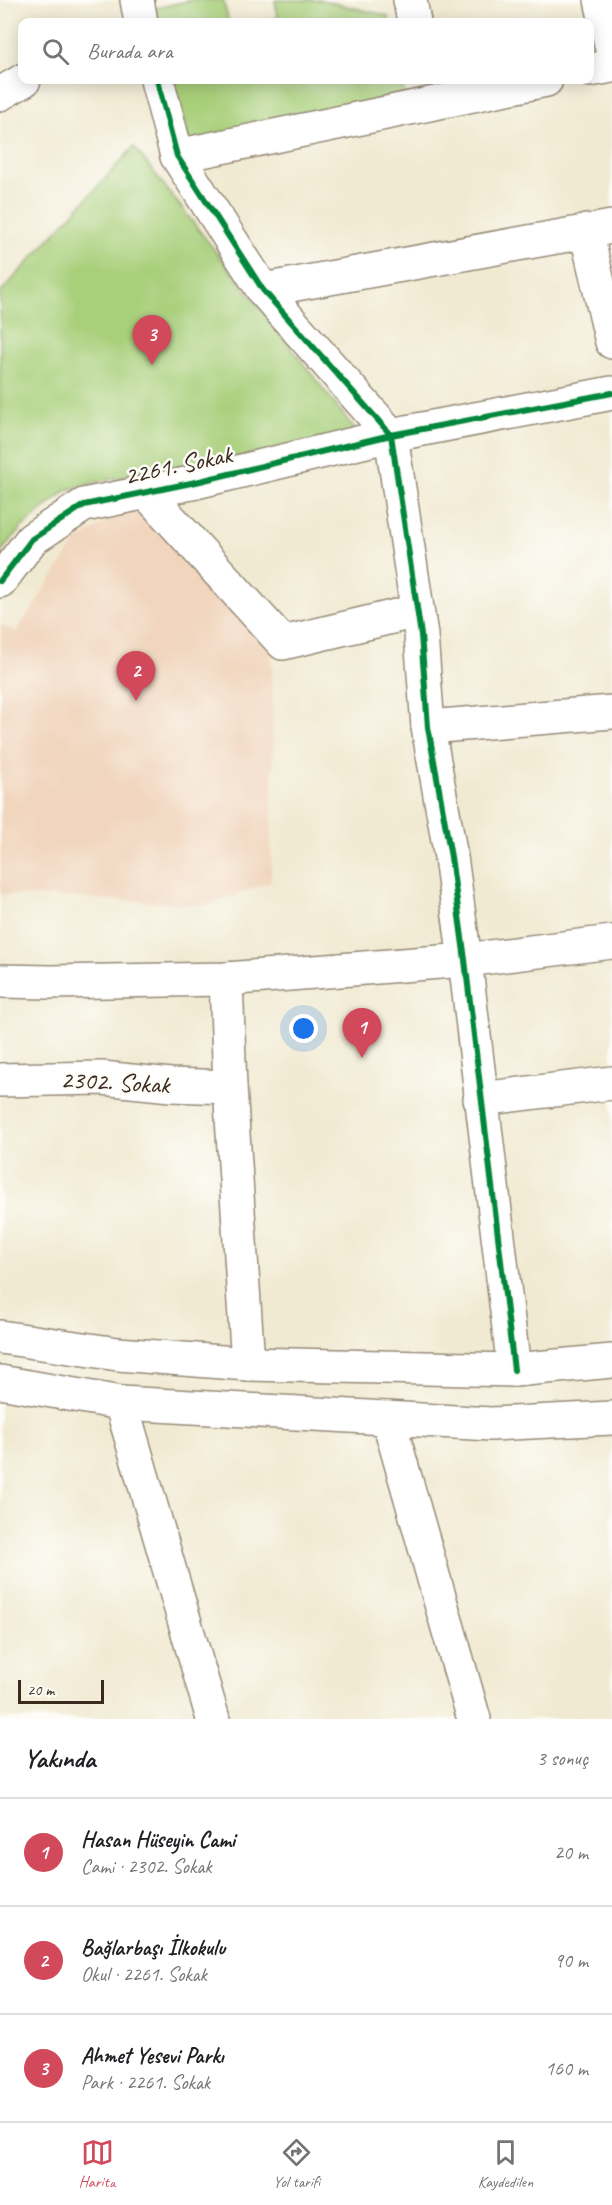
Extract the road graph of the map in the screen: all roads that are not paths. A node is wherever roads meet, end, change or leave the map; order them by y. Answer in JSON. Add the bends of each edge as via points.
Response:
{"nodes":[{"id":1,"x":410,"y":0,"type":"edge"},
{"id":2,"x":601,"y":0,"type":"edge"},
{"id":3,"x":413,"y":18,"type":"edge"},
{"id":4,"x":612,"y":49,"type":"edge"},
{"id":5,"x":612,"y":66,"type":"edge"},
{"id":6,"x":594,"y":69,"type":"edge"},
{"id":7,"x":18,"y":84,"type":"edge"},
{"id":8,"x":158,"y":84,"type":"edge"},
{"id":9,"x":506,"y":84,"type":"edge"},
{"id":10,"x":426,"y":92,"type":"edge"},
{"id":11,"x":0,"y":94,"type":"edge"},
{"id":12,"x":177,"y":156,"type":"junction"},
{"id":13,"x":599,"y":229,"type":"edge"},
{"id":14,"x":263,"y":290,"type":"junction"},
{"id":15,"x":612,"y":342,"type":"edge"},
{"id":16,"x":612,"y":393,"type":"edge"},
{"id":17,"x":391,"y":435,"type":"junction"},
{"id":18,"x":146,"y":492,"type":"junction"},
{"id":19,"x":0,"y":581,"type":"edge"},
{"id":20,"x":417,"y":611,"type":"junction"},
{"id":21,"x":612,"y":712,"type":"edge"},
{"id":22,"x":428,"y":727,"type":"junction"},
{"id":23,"x":612,"y":942,"type":"edge"},
{"id":24,"x":465,"y":960,"type":"junction"},
{"id":25,"x":226,"y":980,"type":"junction"},
{"id":26,"x":0,"y":981,"type":"edge"},
{"id":27,"x":0,"y":1080,"type":"edge"},
{"id":28,"x":612,"y":1083,"type":"edge"},
{"id":29,"x":230,"y":1087,"type":"junction"},
{"id":30,"x":480,"y":1099,"type":"junction"},
{"id":31,"x":0,"y":1337,"type":"edge"},
{"id":32,"x":612,"y":1361,"type":"edge"},
{"id":33,"x":248,"y":1364,"type":"junction"},
{"id":34,"x":514,"y":1370,"type":"junction"},
{"id":35,"x":0,"y":1382,"type":"edge"},
{"id":36,"x":121,"y":1403,"type":"junction"},
{"id":37,"x":388,"y":1418,"type":"junction"},
{"id":38,"x":612,"y":1418,"type":"edge"},
{"id":39,"x":213,"y":1719,"type":"edge"},
{"id":40,"x":474,"y":1719,"type":"edge"}],
"edges":[{"from":1,"to":3,"type":"street"},
{"from":2,"to":4,"type":"street"},
{"from":5,"to":6,"type":"street"},
{"from":7,"to":11,"type":"street"},
{"from":8,"to":12,"type":"street"},
{"from":9,"to":10,"type":"street"},
{"from":10,"to":12,"type":"street"},
{"from":12,"to":14,"type":"street"},
{"from":13,"to":14,"type":"street"},
{"from":13,"to":15,"type":"street"},
{"from":14,"to":17,"type":"street"},
{"from":16,"to":17,"type":"street","name":"2261. Sokak"},
{"from":17,"to":18,"type":"street","name":"2261. Sokak"},
{"from":17,"to":20,"type":"street"},
{"from":18,"to":19,"type":"street","name":"2261. Sokak","via":[[84,505],[32,539]]},
{"from":18,"to":20,"type":"street","via":[[283,643]]},
{"from":20,"to":22,"type":"street"},
{"from":21,"to":22,"type":"street"},
{"from":22,"to":24,"type":"street"},
{"from":23,"to":24,"type":"street"},
{"from":24,"to":25,"type":"street"},
{"from":24,"to":30,"type":"street"},
{"from":25,"to":26,"type":"street"},
{"from":25,"to":29,"type":"street"},
{"from":27,"to":29,"type":"street","name":"2302. Sokak","via":[[102,1078]]},
{"from":28,"to":30,"type":"street"},
{"from":29,"to":33,"type":"street"},
{"from":30,"to":34,"type":"street"},
{"from":31,"to":33,"type":"street","via":[[118,1354]]},
{"from":32,"to":34,"type":"street"},
{"from":33,"to":34,"type":"street"},
{"from":35,"to":36,"type":"street"},
{"from":36,"to":37,"type":"street"},
{"from":36,"to":39,"type":"street"},
{"from":37,"to":38,"type":"street","via":[[491,1424]]},
{"from":37,"to":40,"type":"street"}]}
